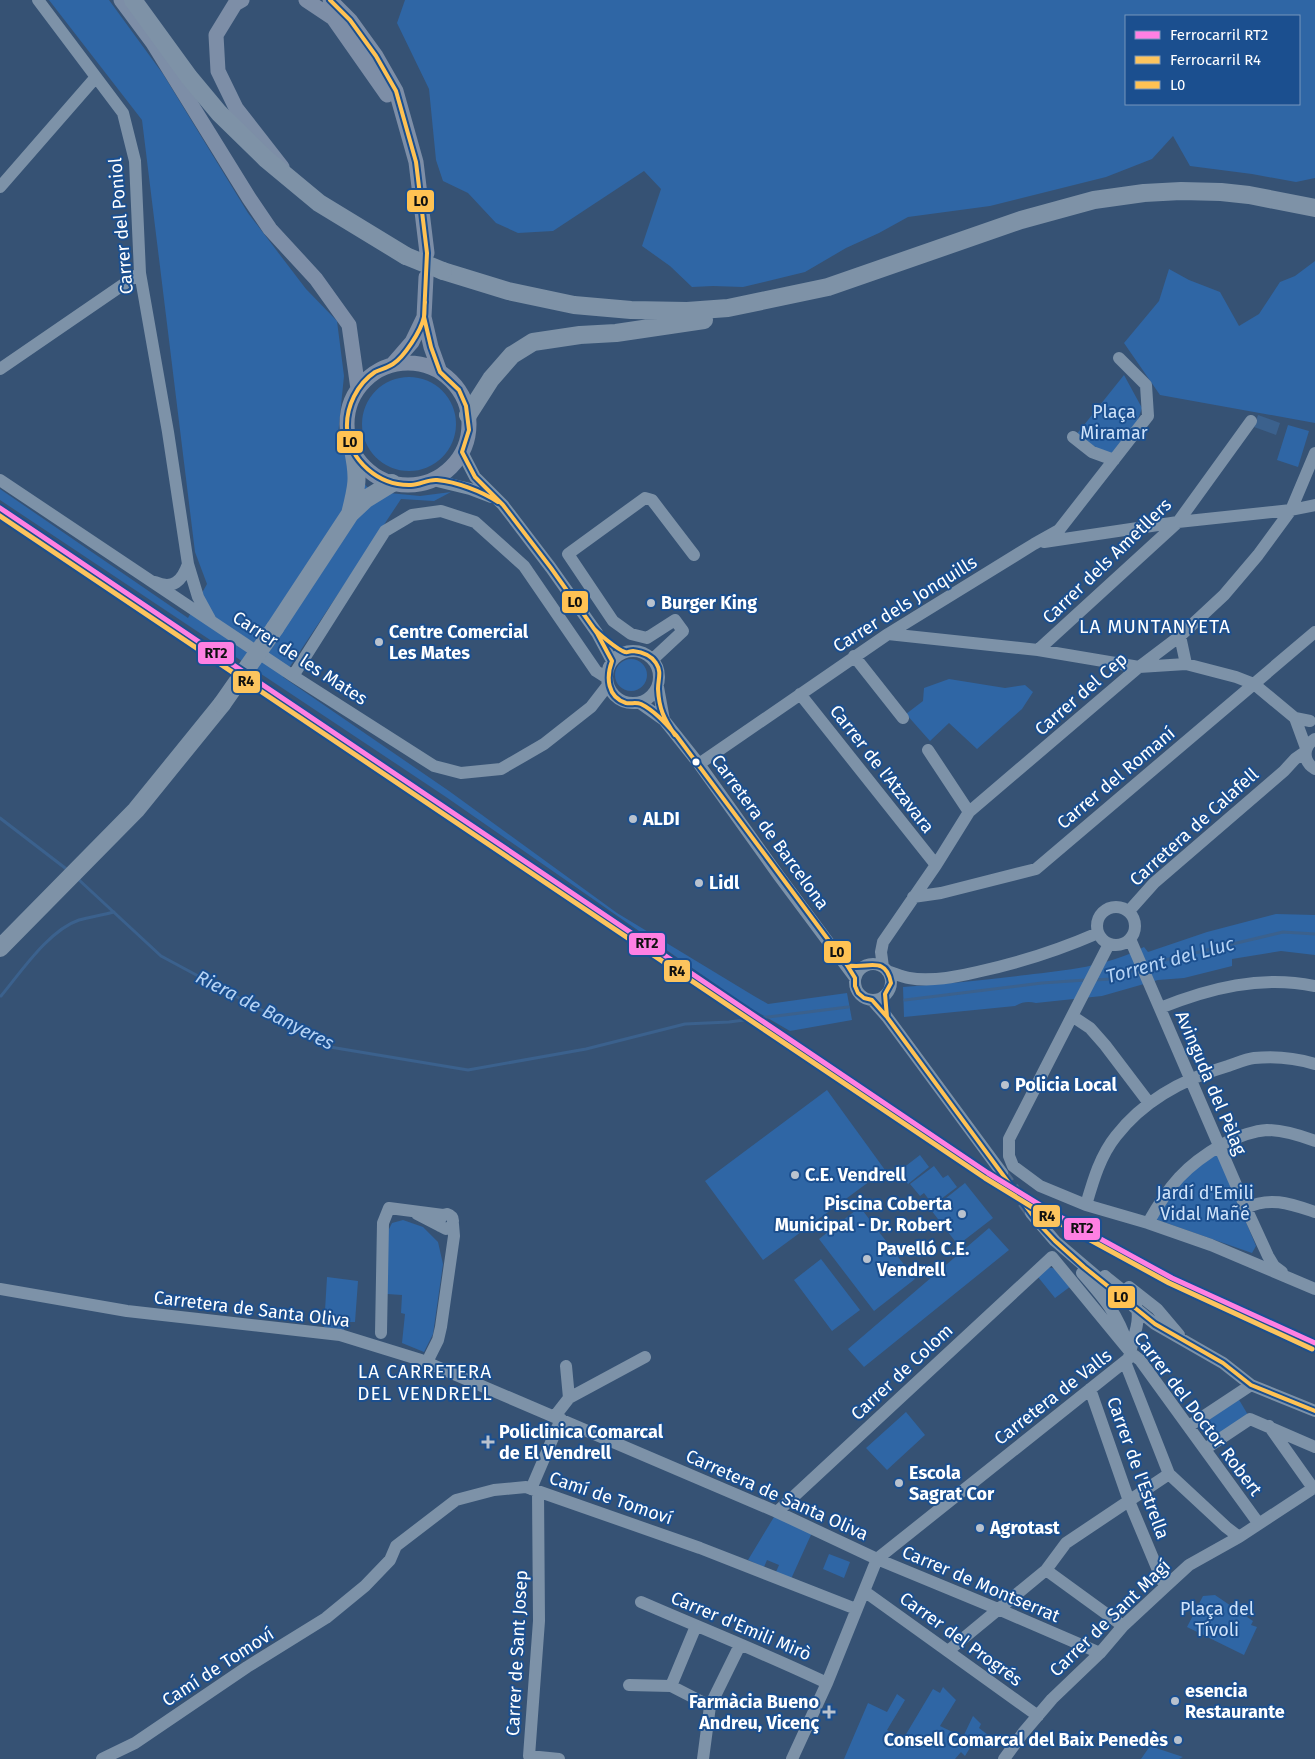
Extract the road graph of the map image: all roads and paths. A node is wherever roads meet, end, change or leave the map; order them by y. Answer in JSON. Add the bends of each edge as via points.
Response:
{"nodes":[{"id":1,"x":38,"y":0,"type":"edge"},
{"id":2,"x":122,"y":0,"type":"edge"},
{"id":3,"x":133,"y":0,"type":"edge"},
{"id":4,"x":242,"y":0,"type":"edge"},
{"id":5,"x":306,"y":0,"type":"edge"},
{"id":6,"x":320,"y":0,"type":"edge"},
{"id":7,"x":330,"y":0,"type":"edge"},
{"id":8,"x":96,"y":76,"type":"junction"},
{"id":9,"x":394,"y":106,"type":"junction"},
{"id":10,"x":406,"y":130,"type":"junction"},
{"id":11,"x":295,"y":184,"type":"junction"},
{"id":12,"x":0,"y":187,"type":"edge"},
{"id":13,"x":1315,"y":208,"type":"edge"},
{"id":14,"x":426,"y":253,"type":"dead end"},
{"id":15,"x":140,"y":273,"type":"junction"},
{"id":16,"x":426,"y":277,"type":"dead end"},
{"id":17,"x":828,"y":287,"type":"junction"},
{"id":18,"x":424,"y":317,"type":"junction"},
{"id":19,"x":1119,"y":358,"type":"dead end"},
{"id":20,"x":392,"y":365,"type":"junction"},
{"id":21,"x":0,"y":369,"type":"edge"},
{"id":22,"x":440,"y":372,"type":"junction"},
{"id":23,"x":358,"y":389,"type":"junction"},
{"id":24,"x":468,"y":415,"type":"junction"},
{"id":25,"x":1251,"y":421,"type":"dead end"},
{"id":26,"x":1073,"y":437,"type":"dead end"},
{"id":27,"x":353,"y":450,"type":"junction"},
{"id":28,"x":462,"y":452,"type":"junction"},
{"id":29,"x":1315,"y":453,"type":"edge"},
{"id":30,"x":1114,"y":460,"type":"junction"},
{"id":31,"x":0,"y":480,"type":"edge"},
{"id":32,"x":434,"y":480,"type":"junction"},
{"id":33,"x":392,"y":483,"type":"junction"},
{"id":34,"x":494,"y":498,"type":"junction"},
{"id":35,"x":1315,"y":504,"type":"edge"},
{"id":36,"x":1290,"y":510,"type":"junction"},
{"id":37,"x":350,"y":514,"type":"junction"},
{"id":38,"x":1178,"y":522,"type":"junction"},
{"id":39,"x":1034,"y":544,"type":"junction"},
{"id":40,"x":568,"y":554,"type":"junction"},
{"id":41,"x":694,"y":555,"type":"dead end"},
{"id":42,"x":188,"y":564,"type":"junction"},
{"id":43,"x":551,"y":568,"type":"junction"},
{"id":44,"x":148,"y":579,"type":"junction"},
{"id":45,"x":181,"y":601,"type":"junction"},
{"id":46,"x":210,"y":619,"type":"junction"},
{"id":47,"x":1315,"y":632,"type":"edge"},
{"id":48,"x":597,"y":633,"type":"junction"},
{"id":49,"x":888,"y":634,"type":"junction"},
{"id":50,"x":1180,"y":636,"type":"junction"},
{"id":51,"x":1038,"y":650,"type":"junction"},
{"id":52,"x":625,"y":652,"type":"junction"},
{"id":53,"x":854,"y":656,"type":"junction"},
{"id":54,"x":652,"y":658,"type":"junction"},
{"id":55,"x":612,"y":661,"type":"junction"},
{"id":56,"x":1186,"y":664,"type":"junction"},
{"id":57,"x":1139,"y":667,"type":"junction"},
{"id":58,"x":293,"y":676,"type":"junction"},
{"id":59,"x":607,"y":682,"type":"junction"},
{"id":60,"x":1254,"y":684,"type":"junction"},
{"id":61,"x":658,"y":687,"type":"junction"},
{"id":62,"x":800,"y":694,"type":"junction"},
{"id":63,"x":616,"y":697,"type":"junction"},
{"id":64,"x":640,"y":703,"type":"junction"},
{"id":65,"x":591,"y":707,"type":"junction"},
{"id":66,"x":903,"y":718,"type":"dead end"},
{"id":67,"x":1295,"y":718,"type":"junction"},
{"id":68,"x":664,"y":720,"type":"junction"},
{"id":69,"x":1313,"y":723,"type":"edge"},
{"id":70,"x":1315,"y":739,"type":"edge"},
{"id":71,"x":928,"y":750,"type":"dead end"},
{"id":72,"x":1306,"y":750,"type":"junction"},
{"id":73,"x":699,"y":764,"type":"junction"},
{"id":74,"x":1314,"y":768,"type":"edge"},
{"id":75,"x":1284,"y":771,"type":"junction"},
{"id":76,"x":969,"y":812,"type":"junction"},
{"id":77,"x":936,"y":865,"type":"junction"},
{"id":78,"x":913,"y":897,"type":"junction"},
{"id":79,"x":1129,"y":911,"type":"junction"},
{"id":80,"x":30,"y":918,"type":"junction"},
{"id":81,"x":1098,"y":933,"type":"junction"},
{"id":82,"x":0,"y":942,"type":"edge"},
{"id":83,"x":1109,"y":944,"type":"junction"},
{"id":84,"x":1132,"y":944,"type":"junction"},
{"id":85,"x":0,"y":948,"type":"edge"},
{"id":86,"x":0,"y":957,"type":"edge"},
{"id":87,"x":885,"y":969,"type":"junction"},
{"id":88,"x":859,"y":972,"type":"junction"},
{"id":89,"x":908,"y":978,"type":"junction"},
{"id":90,"x":1315,"y":986,"type":"edge"},
{"id":91,"x":888,"y":990,"type":"junction"},
{"id":92,"x":872,"y":1000,"type":"junction"},
{"id":93,"x":1160,"y":1008,"type":"junction"},
{"id":94,"x":1072,"y":1016,"type":"junction"},
{"id":95,"x":886,"y":1017,"type":"junction"},
{"id":96,"x":1315,"y":1064,"type":"edge"},
{"id":97,"x":1191,"y":1080,"type":"junction"},
{"id":98,"x":1149,"y":1103,"type":"junction"},
{"id":99,"x":1315,"y":1141,"type":"edge"},
{"id":100,"x":1219,"y":1147,"type":"junction"},
{"id":101,"x":1002,"y":1173,"type":"tunnel mouth"},
{"id":102,"x":1086,"y":1206,"type":"junction"},
{"id":103,"x":1246,"y":1208,"type":"junction"},
{"id":104,"x":1315,"y":1212,"type":"edge"},
{"id":105,"x":1031,"y":1213,"type":"tunnel mouth"},
{"id":106,"x":1148,"y":1223,"type":"junction"},
{"id":107,"x":1260,"y":1240,"type":"junction"},
{"id":108,"x":1055,"y":1241,"type":"junction"},
{"id":109,"x":1052,"y":1257,"type":"joint"},
{"id":110,"x":1260,"y":1266,"type":"junction"},
{"id":111,"x":1084,"y":1267,"type":"junction"},
{"id":112,"x":1106,"y":1276,"type":"junction"},
{"id":113,"x":1297,"y":1282,"type":"junction"},
{"id":114,"x":0,"y":1289,"type":"edge"},
{"id":115,"x":1315,"y":1289,"type":"edge"},
{"id":116,"x":1139,"y":1311,"type":"junction"},
{"id":117,"x":1159,"y":1319,"type":"junction"},
{"id":118,"x":1129,"y":1333,"type":"junction"},
{"id":119,"x":381,"y":1334,"type":"dead end"},
{"id":120,"x":645,"y":1357,"type":"dead end"},
{"id":121,"x":1128,"y":1358,"type":"junction"},
{"id":122,"x":427,"y":1362,"type":"junction"},
{"id":123,"x":566,"y":1366,"type":"dead end"},
{"id":124,"x":1251,"y":1386,"type":"junction"},
{"id":125,"x":1090,"y":1390,"type":"junction"},
{"id":126,"x":569,"y":1398,"type":"junction"},
{"id":127,"x":1315,"y":1411,"type":"edge"},
{"id":128,"x":558,"y":1418,"type":"junction"},
{"id":129,"x":1188,"y":1426,"type":"junction"},
{"id":130,"x":1268,"y":1426,"type":"junction"},
{"id":131,"x":1315,"y":1447,"type":"edge"},
{"id":132,"x":1205,"y":1449,"type":"junction"},
{"id":133,"x":1169,"y":1474,"type":"junction"},
{"id":134,"x":1314,"y":1488,"type":"edge"},
{"id":135,"x":535,"y":1490,"type":"junction"},
{"id":136,"x":1130,"y":1501,"type":"junction"},
{"id":137,"x":777,"y":1512,"type":"junction"},
{"id":138,"x":1259,"y":1524,"type":"junction"},
{"id":139,"x":1239,"y":1536,"type":"junction"},
{"id":140,"x":877,"y":1559,"type":"junction"},
{"id":141,"x":1046,"y":1570,"type":"junction"},
{"id":142,"x":1165,"y":1586,"type":"junction"},
{"id":143,"x":864,"y":1591,"type":"junction"},
{"id":144,"x":641,"y":1602,"type":"dead end"},
{"id":145,"x":856,"y":1609,"type":"junction"},
{"id":146,"x":998,"y":1609,"type":"junction"},
{"id":147,"x":696,"y":1626,"type":"junction"},
{"id":148,"x":1123,"y":1626,"type":"junction"},
{"id":149,"x":740,"y":1645,"type":"junction"},
{"id":150,"x":948,"y":1651,"type":"junction"},
{"id":151,"x":1100,"y":1653,"type":"junction"},
{"id":152,"x":827,"y":1683,"type":"junction"},
{"id":153,"x":629,"y":1685,"type":"dead end"},
{"id":154,"x":671,"y":1686,"type":"junction"},
{"id":155,"x":710,"y":1706,"type":"junction"},
{"id":156,"x":1038,"y":1716,"type":"junction"},
{"id":157,"x":102,"y":1759,"type":"edge"},
{"id":158,"x":559,"y":1759,"type":"edge"},
{"id":159,"x":702,"y":1759,"type":"edge"},
{"id":160,"x":792,"y":1759,"type":"edge"},
{"id":161,"x":1004,"y":1759,"type":"edge"}],
"edges":[{"from":1,"to":8,"type":"street","name":"Carrer del Poniol"},
{"from":2,"to":23,"type":"main road","via":[[153,43],[270,229],[316,279],[350,325]]},
{"from":3,"to":11,"type":"highway","via":[[219,113]]},
{"from":4,"to":11,"type":"main road","via":[[235,4],[216,35],[218,71],[236,108]]},
{"from":5,"to":9,"type":"main road","via":[[333,18]]},
{"from":6,"to":9,"type":"main road","via":[[368,52]]},
{"from":7,"to":10,"type":"main road","via":[[350,20],[376,56],[396,91]]},
{"from":8,"to":12,"type":"street"},
{"from":8,"to":15,"type":"street","name":"Carrer del Poniol","via":[[122,113],[135,161]]},
{"from":9,"to":10,"type":"main road"},
{"from":10,"to":14,"type":"main road","via":[[416,162]]},
{"from":11,"to":17,"type":"highway","bridge":true,"via":[[319,203],[406,256],[508,291],[574,305],[687,311],[728,308]]},
{"from":13,"to":17,"type":"highway","via":[[1221,192],[1181,191],[1102,198],[1021,220]]},
{"from":15,"to":21,"type":"street"},
{"from":15,"to":42,"type":"street","name":"Carrer del Poniol"},
{"from":16,"to":18,"type":"main road"},
{"from":17,"to":24,"type":"highway","via":[[795,303],[736,315],[533,342],[512,355],[491,379]]},
{"from":18,"to":20,"type":"main road","via":[[412,342]]},
{"from":18,"to":22,"type":"main road"},
{"from":19,"to":30,"type":"street","name":"Carrer dels Jonquills","via":[[1146,385],[1148,416]]},
{"from":20,"to":22,"type":"main road","via":[[417,364]]},
{"from":20,"to":23,"type":"main road","via":[[370,376]]},
{"from":22,"to":24,"type":"main road","via":[[459,390]]},
{"from":23,"to":27,"type":"main road","via":[[348,414]]},
{"from":24,"to":28,"type":"main road","via":[[467,438]]},
{"from":25,"to":38,"type":"street","name":"Carrer dels Ametllers"},
{"from":26,"to":30,"type":"street","via":[[1092,452]]},
{"from":27,"to":33,"type":"main road","via":[[369,471]]},
{"from":27,"to":37,"type":"highway","via":[[358,480]]},
{"from":28,"to":32,"type":"main road","via":[[447,471]]},
{"from":28,"to":34,"type":"street","via":[[475,477]]},
{"from":29,"to":36,"type":"street","name":"Carrer del Cep"},
{"from":30,"to":39,"type":"street","name":"Carrer dels Jonquills","via":[[1059,530]]},
{"from":31,"to":44,"type":"street","name":"Carrer de les Mates"},
{"from":32,"to":33,"type":"main road","via":[[413,485]]},
{"from":32,"to":34,"type":"street"},
{"from":33,"to":37,"type":"highway"},
{"from":34,"to":43,"type":"street","via":[[503,505]]},
{"from":35,"to":36,"type":"street"},
{"from":36,"to":38,"type":"street"},
{"from":36,"to":50,"type":"street","name":"Carrer del Cep","via":[[1258,556],[1224,595]]},
{"from":37,"to":80,"type":"highway","bridge":true,"via":[[222,704],[136,810]]},
{"from":38,"to":39,"type":"street"},
{"from":38,"to":51,"type":"street","name":"Carrer dels Ametllers"},
{"from":39,"to":49,"type":"street","name":"Carrer dels Jonquills"},
{"from":40,"to":41,"type":"street","via":[[645,498],[652,500]]},
{"from":40,"to":43,"type":"street"},
{"from":40,"to":54,"type":"street","via":[[613,621],[631,634],[647,638],[675,620],[682,631]]},
{"from":42,"to":44,"type":"street","via":[[182,579],[170,585]]},
{"from":42,"to":45,"type":"street","name":"Carrer del Poniol"},
{"from":42,"to":46,"type":"street","name":"Carrer del Poniol","via":[[198,597]]},
{"from":43,"to":48,"type":"street"},
{"from":44,"to":45,"type":"street","name":"Carrer de les Mates"},
{"from":45,"to":46,"type":"street","name":"Carrer de les Mates"},
{"from":46,"to":58,"type":"street","name":"Carrer de les Mates"},
{"from":47,"to":60,"type":"street","name":"Carrer del Romaní"},
{"from":48,"to":52,"type":"street"},
{"from":48,"to":55,"type":"street"},
{"from":49,"to":51,"type":"street"},
{"from":49,"to":53,"type":"street","name":"Carrer dels Jonquills"},
{"from":50,"to":56,"type":"street"},
{"from":50,"to":57,"type":"street","name":"Carrer del Cep"},
{"from":51,"to":57,"type":"street"},
{"from":52,"to":54,"type":"street","via":[[635,650]]},
{"from":52,"to":55,"type":"street"},
{"from":53,"to":62,"type":"street","name":"Carrer dels Jonquills"},
{"from":53,"to":66,"type":"street"},
{"from":54,"to":61,"type":"street","via":[[658,667]]},
{"from":55,"to":59,"type":"street"},
{"from":56,"to":57,"type":"street"},
{"from":56,"to":60,"type":"street"},
{"from":57,"to":76,"type":"street","name":"Carrer del Cep"},
{"from":58,"to":59,"type":"street","via":[[385,531],[412,515],[441,511],[475,522],[524,566],[596,671]]},
{"from":58,"to":65,"type":"street","name":"Carrer de les Mates","via":[[434,766],[461,773],[500,769],[544,744]]},
{"from":59,"to":63,"type":"street"},
{"from":59,"to":65,"type":"street","name":"Carrer de les Mates"},
{"from":60,"to":67,"type":"street"},
{"from":60,"to":78,"type":"street","name":"Carrer del Romaní","via":[[1036,868],[941,893]]},
{"from":61,"to":64,"type":"street","via":[[651,697]]},
{"from":61,"to":68,"type":"street","name":"Carretera de Barcelona"},
{"from":62,"to":73,"type":"street","name":"Carrer dels Jonquills"},
{"from":62,"to":77,"type":"street","name":"Carrer de l'Atzavara"},
{"from":63,"to":64,"type":"street","via":[[627,703]]},
{"from":63,"to":65,"type":"street","name":"Carrer de les Mates"},
{"from":64,"to":68,"type":"street","name":"Carretera de Barcelona"},
{"from":67,"to":69,"type":"street"},
{"from":67,"to":72,"type":"street"},
{"from":68,"to":73,"type":"street","name":"Carretera de Barcelona"},
{"from":70,"to":72,"type":"street","name":"Carretera de Calafell"},
{"from":71,"to":76,"type":"street"},
{"from":72,"to":74,"type":"street","via":[[1307,761]]},
{"from":72,"to":75,"type":"street","name":"Carretera de Calafell"},
{"from":73,"to":88,"type":"street","name":"Carretera de Barcelona","via":[[847,965]]},
{"from":74,"to":75,"type":"street","name":"Carretera de Calafell"},
{"from":75,"to":79,"type":"street","name":"Carretera de Calafell","via":[[1154,883]]},
{"from":76,"to":77,"type":"street","name":"Carrer del Cep"},
{"from":77,"to":78,"type":"street","name":"Carrer del Cep"},
{"from":78,"to":87,"type":"street","name":"Carrer del Cep","via":[[882,942]]},
{"from":79,"to":81,"type":"street","via":[[1118,906],[1107,908],[1099,916]]},
{"from":79,"to":84,"type":"street","via":[[1135,921]]},
{"from":80,"to":82,"type":"highway"},
{"from":80,"to":85,"type":"highway"},
{"from":80,"to":86,"type":"highway"},
{"from":81,"to":83,"type":"street"},
{"from":81,"to":89,"type":"street","via":[[1057,951],[1010,965],[958,976]]},
{"from":83,"to":84,"type":"street"},
{"from":83,"to":94,"type":"street"},
{"from":84,"to":93,"type":"street","name":"Avinguda del Pèlag"},
{"from":87,"to":88,"type":"street","via":[[873,964]]},
{"from":87,"to":89,"type":"street"},
{"from":87,"to":91,"type":"street","via":[[890,980]]},
{"from":88,"to":92,"type":"street","via":[[855,986],[858,993]]},
{"from":89,"to":91,"type":"street"},
{"from":90,"to":93,"type":"street","via":[[1276,982],[1242,984],[1209,990]]},
{"from":91,"to":92,"type":"street","via":[[879,999]]},
{"from":91,"to":95,"type":"street"},
{"from":92,"to":95,"type":"street"},
{"from":93,"to":97,"type":"street","name":"Avinguda del Pèlag"},
{"from":94,"to":98,"type":"street","via":[[1100,1039]]},
{"from":94,"to":102,"type":"street","via":[[1009,1139],[1008,1148],[1013,1166],[1040,1186]]},
{"from":95,"to":101,"type":"street"},
{"from":96,"to":97,"type":"street","via":[[1281,1058],[1253,1058]]},
{"from":97,"to":98,"type":"street"},
{"from":97,"to":100,"type":"street","name":"Avinguda del Pèlag"},
{"from":98,"to":102,"type":"street","via":[[1116,1136],[1103,1156]]},
{"from":99,"to":100,"type":"street","via":[[1292,1133],[1267,1130],[1249,1133]]},
{"from":100,"to":103,"type":"street","name":"Avinguda del Pèlag"},
{"from":100,"to":106,"type":"street","via":[[1176,1179]]},
{"from":102,"to":106,"type":"street"},
{"from":103,"to":104,"type":"street","via":[[1275,1201]]},
{"from":103,"to":107,"type":"street","name":"Avinguda del Pèlag"},
{"from":105,"to":108,"type":"street"},
{"from":106,"to":110,"type":"street"},
{"from":107,"to":110,"type":"street","name":"Avinguda del Pèlag"},
{"from":107,"to":113,"type":"street","name":"Avinguda del Pèlag","via":[[1274,1266]]},
{"from":108,"to":111,"type":"street"},
{"from":108,"to":118,"type":"street"},
{"from":109,"to":121,"type":"street","name":"Carrer del Doctor Robert"},
{"from":109,"to":137,"type":"street","name":"Carrer de Colom"},
{"from":110,"to":113,"type":"street"},
{"from":111,"to":112,"type":"street"},
{"from":111,"to":116,"type":"street"},
{"from":112,"to":116,"type":"street","via":[[1124,1289]]},
{"from":112,"to":117,"type":"street","via":[[1150,1302]]},
{"from":113,"to":115,"type":"street"},
{"from":114,"to":122,"type":"street","name":"Carretera de Santa Oliva","via":[[126,1311],[340,1335]]},
{"from":116,"to":117,"type":"street","via":[[1148,1311]]},
{"from":116,"to":118,"type":"street","via":[[1130,1319]]},
{"from":117,"to":118,"type":"street"},
{"from":117,"to":124,"type":"street"},
{"from":118,"to":121,"type":"street"},
{"from":119,"to":122,"type":"street","via":[[383,1223],[390,1208],[444,1223],[454,1236],[439,1336]]},
{"from":120,"to":126,"type":"street"},
{"from":121,"to":125,"type":"street","name":"Carretera de Valls"},
{"from":121,"to":129,"type":"street","name":"Carrer del Doctor Robert","via":[[1140,1360]]},
{"from":121,"to":133,"type":"street"},
{"from":122,"to":128,"type":"street","name":"Carretera de Santa Oliva"},
{"from":123,"to":126,"type":"street"},
{"from":124,"to":127,"type":"street"},
{"from":124,"to":129,"type":"street"},
{"from":125,"to":136,"type":"street","name":"Carrer de l'Estrella"},
{"from":125,"to":140,"type":"street","name":"Carretera de Valls"},
{"from":126,"to":128,"type":"street","name":"Carrer de Sant Josep"},
{"from":128,"to":135,"type":"street","name":"Carrer de Sant Josep"},
{"from":128,"to":137,"type":"street","name":"Carretera de Santa Oliva"},
{"from":129,"to":132,"type":"street","name":"Carrer del Doctor Robert"},
{"from":130,"to":131,"type":"street"},
{"from":130,"to":132,"type":"street","via":[[1250,1419]]},
{"from":130,"to":134,"type":"street"},
{"from":132,"to":138,"type":"street","name":"Carrer del Doctor Robert"},
{"from":133,"to":136,"type":"street"},
{"from":133,"to":139,"type":"street"},
{"from":134,"to":138,"type":"street","name":"Carrer de Sant Magí"},
{"from":135,"to":145,"type":"street","name":"Camí de Tomoví","via":[[700,1548]]},
{"from":135,"to":157,"type":"street","name":"Camí de Tomoví","via":[[526,1487],[494,1490],[456,1500],[396,1546],[390,1560],[365,1586],[326,1618],[134,1743]]},
{"from":135,"to":158,"type":"street","name":"Carrer de Sant Josep","via":[[540,1621],[529,1756]]},
{"from":136,"to":141,"type":"street","via":[[1066,1543]]},
{"from":136,"to":142,"type":"street","name":"Carrer de l'Estrella"},
{"from":137,"to":140,"type":"street","name":"Carretera de Santa Oliva"},
{"from":138,"to":139,"type":"street","name":"Carrer de Sant Magí"},
{"from":139,"to":142,"type":"street","name":"Carrer de Sant Magí","via":[[1189,1565]]},
{"from":140,"to":143,"type":"street"},
{"from":140,"to":146,"type":"street","name":"Carrer de Montserrat"},
{"from":141,"to":146,"type":"street"},
{"from":141,"to":148,"type":"street"},
{"from":142,"to":148,"type":"street","name":"Carrer de Sant Magí"},
{"from":143,"to":145,"type":"street"},
{"from":143,"to":150,"type":"street","name":"Carrer del Progrés"},
{"from":144,"to":147,"type":"street","name":"Carrer d'Emili Mirò"},
{"from":145,"to":152,"type":"street"},
{"from":146,"to":150,"type":"street"},
{"from":146,"to":151,"type":"street","name":"Carrer de Montserrat"},
{"from":147,"to":149,"type":"street","name":"Carrer d'Emili Mirò"},
{"from":147,"to":154,"type":"street"},
{"from":148,"to":151,"type":"street","name":"Carrer de Sant Magí"},
{"from":149,"to":152,"type":"street","name":"Carrer d'Emili Mirò"},
{"from":149,"to":155,"type":"street"},
{"from":150,"to":156,"type":"street","name":"Carrer del Progrés"},
{"from":151,"to":156,"type":"street","name":"Carrer de Sant Magí"},
{"from":152,"to":160,"type":"street"},
{"from":153,"to":154,"type":"street"},
{"from":154,"to":155,"type":"street"},
{"from":155,"to":159,"type":"street"},
{"from":156,"to":161,"type":"street","name":"Carrer de Sant Magí"}]}
